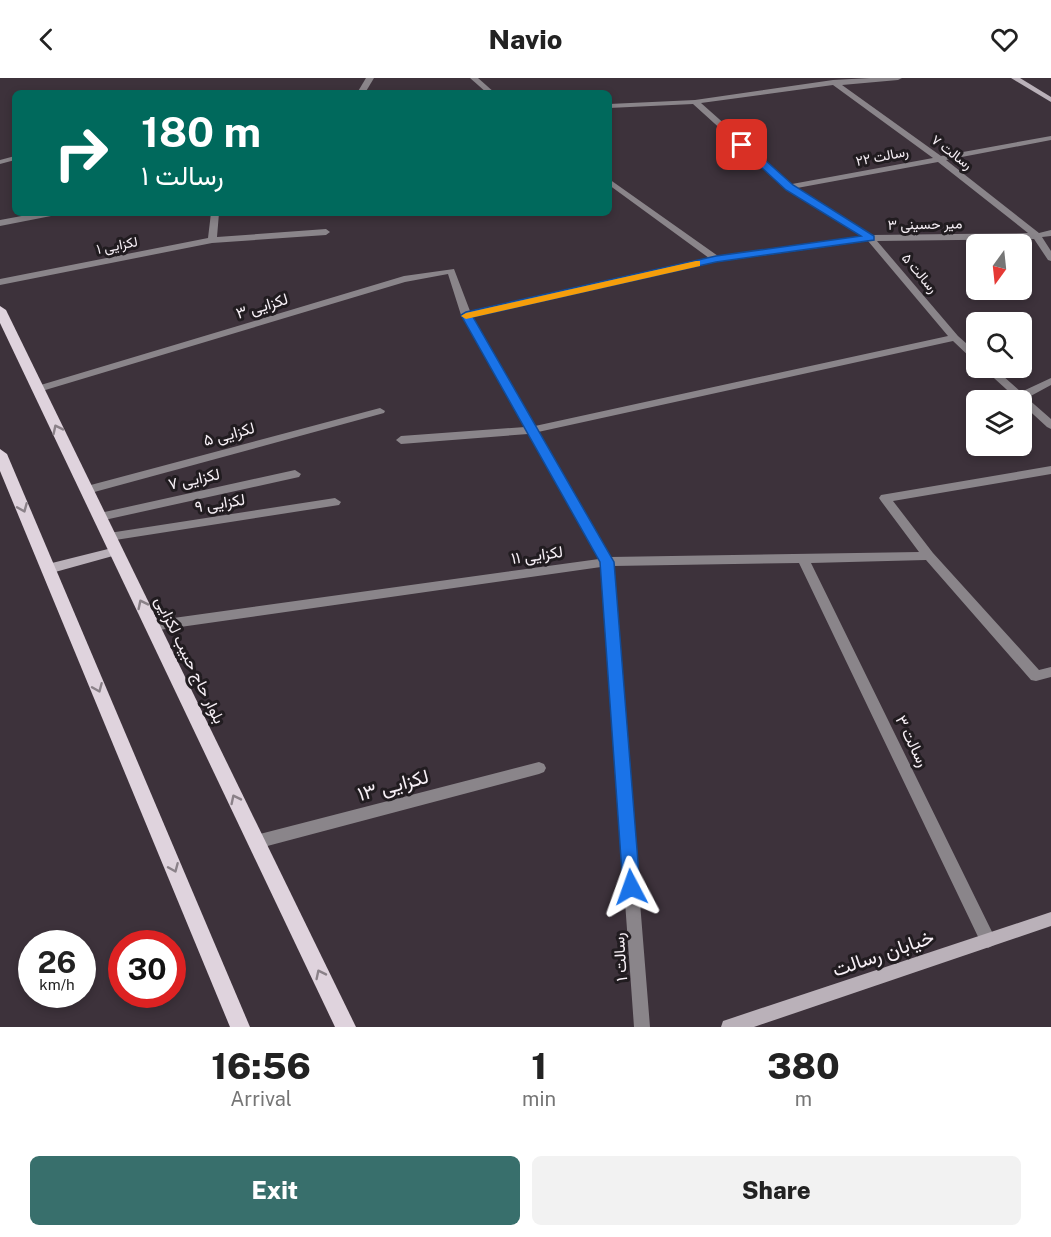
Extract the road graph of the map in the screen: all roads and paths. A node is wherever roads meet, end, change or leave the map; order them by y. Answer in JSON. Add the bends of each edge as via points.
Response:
{"nodes":[{"id":1,"x":474,"y":78,"type":"edge"},
{"id":2,"x":826,"y":78,"type":"edge"},
{"id":3,"x":898,"y":78,"type":"edge"},
{"id":4,"x":1015,"y":78,"type":"edge"},
{"id":5,"x":835,"y":83,"type":"junction"},
{"id":6,"x":488,"y":90,"type":"edge"},
{"id":7,"x":1051,"y":100,"type":"edge"},
{"id":8,"x":695,"y":102,"type":"junction"},
{"id":9,"x":612,"y":106,"type":"edge"},
{"id":10,"x":1051,"y":138,"type":"edge"},
{"id":11,"x":940,"y":159,"type":"junction"},
{"id":12,"x":612,"y":183,"type":"edge"},
{"id":13,"x":790,"y":188,"type":"junction"},
{"id":14,"x":36,"y":216,"type":"edge"},
{"id":15,"x":215,"y":216,"type":"edge"},
{"id":16,"x":0,"y":223,"type":"edge"},
{"id":17,"x":326,"y":232,"type":"dead end"},
{"id":18,"x":1051,"y":233,"type":"edge"},
{"id":19,"x":1037,"y":236,"type":"junction"},
{"id":20,"x":870,"y":238,"type":"junction"},
{"id":21,"x":212,"y":240,"type":"junction"},
{"id":22,"x":1051,"y":258,"type":"edge"},
{"id":23,"x":716,"y":259,"type":"junction"},
{"id":24,"x":0,"y":282,"type":"edge"},
{"id":25,"x":0,"y":310,"type":"edge"},
{"id":26,"x":466,"y":315,"type":"junction"},
{"id":27,"x":955,"y":338,"type":"junction"},
{"id":28,"x":966,"y":348,"type":"edge"},
{"id":29,"x":999,"y":378,"type":"edge"},
{"id":30,"x":1051,"y":381,"type":"edge"},
{"id":31,"x":38,"y":389,"type":"junction"},
{"id":32,"x":1012,"y":390,"type":"edge"},
{"id":33,"x":1032,"y":391,"type":"edge"},
{"id":34,"x":1032,"y":408,"type":"edge"},
{"id":35,"x":380,"y":411,"type":"dead end"},
{"id":36,"x":1051,"y":425,"type":"edge"},
{"id":37,"x":531,"y":430,"type":"junction"},
{"id":38,"x":401,"y":440,"type":"dead end"},
{"id":39,"x":0,"y":454,"type":"edge"},
{"id":40,"x":1051,"y":470,"type":"edge"},
{"id":41,"x":295,"y":474,"type":"dead end"},
{"id":42,"x":87,"y":490,"type":"junction"},
{"id":43,"x":335,"y":502,"type":"dead end"},
{"id":44,"x":100,"y":517,"type":"junction"},
{"id":45,"x":112,"y":544,"type":"junction"},
{"id":46,"x":929,"y":556,"type":"junction"},
{"id":47,"x":803,"y":558,"type":"junction"},
{"id":48,"x":607,"y":562,"type":"junction"},
{"id":49,"x":48,"y":569,"type":"junction"},
{"id":50,"x":152,"y":626,"type":"junction"},
{"id":51,"x":1051,"y":672,"type":"edge"},
{"id":52,"x":539,"y":768,"type":"dead end"},
{"id":53,"x":256,"y":842,"type":"junction"},
{"id":54,"x":1051,"y":919,"type":"edge"},
{"id":55,"x":988,"y":940,"type":"junction"},
{"id":56,"x":240,"y":1027,"type":"edge"},
{"id":57,"x":346,"y":1027,"type":"edge"},
{"id":58,"x":642,"y":1027,"type":"edge"},
{"id":59,"x":729,"y":1027,"type":"edge"}],
"edges":[{"from":1,"to":6,"type":"street"},
{"from":2,"to":5,"type":"street","name":"رسالت ۷"},
{"from":3,"to":5,"type":"street"},
{"from":4,"to":7,"type":"street"},
{"from":5,"to":8,"type":"street"},
{"from":5,"to":11,"type":"street","name":"رسالت ۷"},
{"from":8,"to":9,"type":"street"},
{"from":8,"to":13,"type":"street","name":"رسالت ۵"},
{"from":10,"to":11,"type":"street","name":"رسالت ۲۲"},
{"from":11,"to":13,"type":"street","name":"رسالت ۲۲"},
{"from":11,"to":19,"type":"street","name":"رسالت ۷"},
{"from":12,"to":23,"type":"street"},
{"from":13,"to":20,"type":"street","name":"رسالت ۵"},
{"from":14,"to":16,"type":"street"},
{"from":15,"to":21,"type":"street"},
{"from":17,"to":21,"type":"street","name":"لکزایی ۱"},
{"from":18,"to":19,"type":"street","name":"میر حسینی ۳"},
{"from":19,"to":20,"type":"street","name":"میر حسینی ۳"},
{"from":19,"to":22,"type":"street","name":"رسالت ۷"},
{"from":20,"to":23,"type":"street","name":"میر حسینی ۳"},
{"from":20,"to":27,"type":"street","name":"رسالت ۵"},
{"from":21,"to":24,"type":"street","name":"لکزایی ۱"},
{"from":23,"to":26,"type":"street"},
{"from":25,"to":31,"type":"main road","name":"بلوار حاج حبیب لکزايی"},
{"from":26,"to":31,"type":"street","name":"لکزایی ۳","via":[[451,271],[404,279]]},
{"from":26,"to":37,"type":"street","name":"رسالت ۱"},
{"from":27,"to":28,"type":"street","name":"رسالت ۵"},
{"from":27,"to":37,"type":"street"},
{"from":29,"to":32,"type":"street"},
{"from":30,"to":33,"type":"street"},
{"from":42,"to":31,"type":"main road","name":"بلوار حاج حبیب لکزايی","one_way":true},
{"from":34,"to":36,"type":"street"},
{"from":35,"to":42,"type":"street","name":"لکزایی ۵"},
{"from":37,"to":38,"type":"street"},
{"from":37,"to":48,"type":"street","name":"رسالت ۱"},
{"from":39,"to":49,"type":"main road","one_way":true},
{"from":40,"to":46,"type":"street","via":[[885,498]]},
{"from":41,"to":44,"type":"street","name":"لکزایی ۷"},
{"from":42,"to":44,"type":"main road","name":"بلوار حاج حبیب لکزايی"},
{"from":43,"to":45,"type":"street","name":"لکزایی ۹"},
{"from":44,"to":45,"type":"main road","name":"بلوار حاج حبیب لکزايی"},
{"from":45,"to":49,"type":"street"},
{"from":50,"to":45,"type":"main road","name":"بلوار حاج حبیب لکزايی","one_way":true},
{"from":46,"to":47,"type":"street","name":"لکزایی ۱۱"},
{"from":46,"to":51,"type":"street","via":[[1036,676]]},
{"from":47,"to":48,"type":"street","name":"لکزایی ۱۱"},
{"from":47,"to":55,"type":"street","name":"رسالت ۳"},
{"from":48,"to":50,"type":"street","name":"لکزایی ۱۱"},
{"from":48,"to":58,"type":"street","name":"رسالت ۱"},
{"from":49,"to":56,"type":"main road","one_way":true},
{"from":53,"to":50,"type":"main road","name":"بلوار حاج حبیب لکزايی","one_way":true},
{"from":52,"to":53,"type":"street","name":"لکزایی ۱۳"},
{"from":57,"to":53,"type":"main road","name":"بلوار حاج حبیب لکزايی","one_way":true},
{"from":54,"to":55,"type":"street","name":"خیابان رسالت"},
{"from":55,"to":59,"type":"street","name":"خیابان رسالت"}]}
